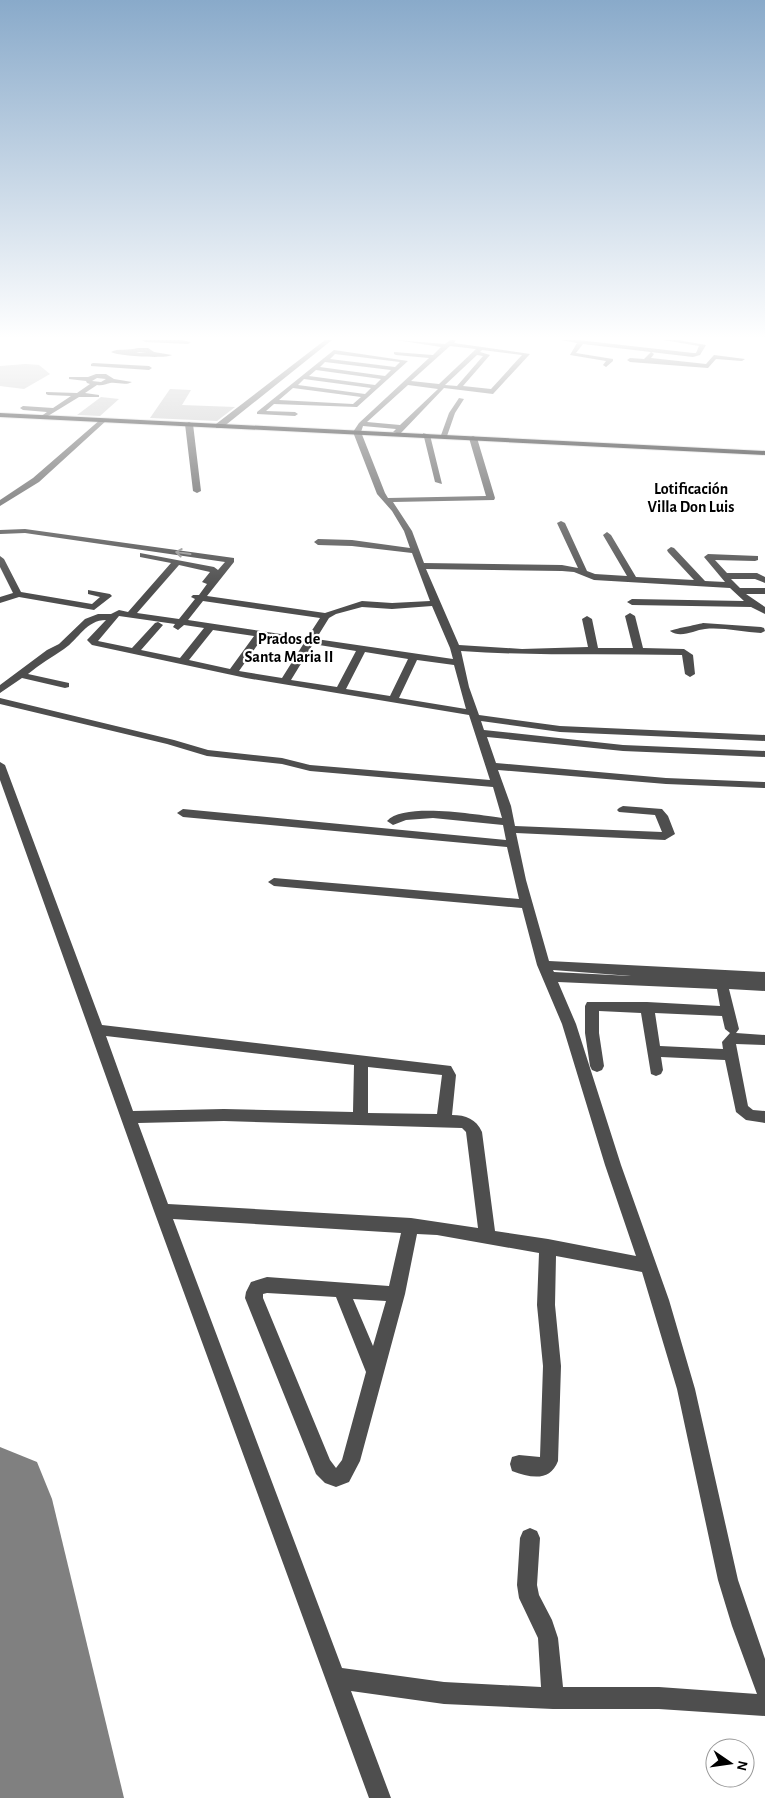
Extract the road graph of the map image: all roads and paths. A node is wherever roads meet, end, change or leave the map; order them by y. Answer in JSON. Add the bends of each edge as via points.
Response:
{"nodes":[{"id":1,"x":99,"y":424,"type":"edge"},
{"id":2,"x":189,"y":424,"type":"joint"},
{"id":3,"x":222,"y":424,"type":"edge"},
{"id":4,"x":364,"y":424,"type":"edge"},
{"id":5,"x":405,"y":424,"type":"edge"},
{"id":6,"x":448,"y":424,"type":"edge"},
{"id":7,"x":219,"y":426,"type":"junction"},
{"id":8,"x":402,"y":427,"type":"junction"},
{"id":9,"x":360,"y":428,"type":"junction"},
{"id":10,"x":396,"y":434,"type":"junction"},
{"id":11,"x":426,"y":435,"type":"junction"},
{"id":12,"x":443,"y":436,"type":"junction"},
{"id":13,"x":473,"y":438,"type":"junction"},
{"id":14,"x":765,"y":453,"type":"edge"},
{"id":15,"x":440,"y":482,"type":"dead end"},
{"id":16,"x":197,"y":491,"type":"dead end"},
{"id":17,"x":386,"y":500,"type":"junction"},
{"id":18,"x":0,"y":504,"type":"edge"},
{"id":19,"x":561,"y":523,"type":"dead end"},
{"id":20,"x":0,"y":532,"type":"edge"},
{"id":21,"x":607,"y":534,"type":"dead end"},
{"id":22,"x":0,"y":536,"type":"edge"},
{"id":23,"x":58,"y":538,"type":"junction"},
{"id":24,"x":318,"y":542,"type":"dead end"},
{"id":25,"x":110,"y":546,"type":"junction"},
{"id":26,"x":671,"y":550,"type":"dead end"},
{"id":27,"x":416,"y":551,"type":"junction"},
{"id":28,"x":0,"y":558,"type":"edge"},
{"id":29,"x":755,"y":558,"type":"dead end"},
{"id":30,"x":177,"y":562,"type":"junction"},
{"id":31,"x":422,"y":566,"type":"junction"},
{"id":32,"x":582,"y":573,"type":"junction"},
{"id":33,"x":725,"y":576,"type":"junction"},
{"id":34,"x":632,"y":579,"type":"junction"},
{"id":35,"x":765,"y":580,"type":"edge"},
{"id":36,"x":701,"y":582,"type":"junction"},
{"id":37,"x":730,"y":585,"type":"junction"},
{"id":38,"x":738,"y":591,"type":"junction"},
{"id":39,"x":765,"y":591,"type":"edge"},
{"id":40,"x":90,"y":592,"type":"dead end"},
{"id":41,"x":18,"y":594,"type":"junction"},
{"id":42,"x":198,"y":598,"type":"junction"},
{"id":43,"x":0,"y":600,"type":"edge"},
{"id":44,"x":632,"y":602,"type":"dead end"},
{"id":45,"x":434,"y":603,"type":"junction"},
{"id":46,"x":754,"y":604,"type":"junction"},
{"id":47,"x":765,"y":612,"type":"edge"},
{"id":48,"x":130,"y":615,"type":"junction"},
{"id":49,"x":115,"y":616,"type":"junction"},
{"id":50,"x":326,"y":616,"type":"junction"},
{"id":51,"x":630,"y":616,"type":"dead end"},
{"id":52,"x":587,"y":620,"type":"dead end"},
{"id":53,"x":158,"y":624,"type":"junction"},
{"id":54,"x":176,"y":624,"type":"junction"},
{"id":55,"x":208,"y":629,"type":"junction"},
{"id":56,"x":763,"y":632,"type":"edge"},
{"id":57,"x":259,"y":637,"type":"junction"},
{"id":58,"x":309,"y":644,"type":"junction"},
{"id":59,"x":455,"y":648,"type":"junction"},
{"id":60,"x":135,"y":651,"type":"junction"},
{"id":61,"x":360,"y":651,"type":"junction"},
{"id":62,"x":594,"y":651,"type":"junction"},
{"id":63,"x":639,"y":652,"type":"junction"},
{"id":64,"x":681,"y":652,"type":"junction"},
{"id":65,"x":413,"y":658,"type":"junction"},
{"id":66,"x":183,"y":662,"type":"junction"},
{"id":67,"x":459,"y":665,"type":"junction"},
{"id":68,"x":233,"y":672,"type":"junction"},
{"id":69,"x":690,"y":674,"type":"dead end"},
{"id":70,"x":21,"y":675,"type":"junction"},
{"id":71,"x":284,"y":681,"type":"junction"},
{"id":72,"x":65,"y":686,"type":"dead end"},
{"id":73,"x":0,"y":690,"type":"edge"},
{"id":74,"x":340,"y":691,"type":"junction"},
{"id":75,"x":393,"y":700,"type":"junction"},
{"id":76,"x":0,"y":701,"type":"edge"},
{"id":77,"x":473,"y":715,"type":"junction"},
{"id":78,"x":479,"y":733,"type":"junction"},
{"id":79,"x":765,"y":738,"type":"edge"},
{"id":80,"x":765,"y":754,"type":"edge"},
{"id":81,"x":0,"y":765,"type":"edge"},
{"id":82,"x":492,"y":766,"type":"junction"},
{"id":83,"x":498,"y":784,"type":"junction"},
{"id":84,"x":765,"y":785,"type":"edge"},
{"id":85,"x":623,"y":810,"type":"dead end"},
{"id":86,"x":183,"y":813,"type":"dead end"},
{"id":87,"x":393,"y":821,"type":"dead end"},
{"id":88,"x":509,"y":825,"type":"junction"},
{"id":89,"x":512,"y":844,"type":"junction"},
{"id":90,"x":274,"y":882,"type":"dead end"},
{"id":91,"x":526,"y":904,"type":"junction"},
{"id":92,"x":547,"y":971,"type":"junction"},
{"id":93,"x":765,"y":977,"type":"edge"},
{"id":94,"x":765,"y":986,"type":"edge"},
{"id":95,"x":723,"y":991,"type":"dead end"},
{"id":96,"x":647,"y":1007,"type":"junction"},
{"id":97,"x":728,"y":1011,"type":"junction"},
{"id":98,"x":732,"y":1029,"type":"dead end"},
{"id":99,"x":97,"y":1030,"type":"junction"},
{"id":100,"x":765,"y":1040,"type":"edge"},
{"id":101,"x":653,"y":1052,"type":"junction"},
{"id":102,"x":731,"y":1055,"type":"junction"},
{"id":103,"x":361,"y":1060,"type":"junction"},
{"id":104,"x":597,"y":1066,"type":"dead end"},
{"id":105,"x":656,"y":1070,"type":"dead end"},
{"id":106,"x":128,"y":1117,"type":"junction"},
{"id":107,"x":765,"y":1117,"type":"edge"},
{"id":108,"x":360,"y":1119,"type":"junction"},
{"id":109,"x":444,"y":1121,"type":"junction"},
{"id":110,"x":162,"y":1211,"type":"junction"},
{"id":111,"x":411,"y":1225,"type":"junction"},
{"id":112,"x":487,"y":1236,"type":"junction"},
{"id":113,"x":548,"y":1246,"type":"junction"},
{"id":114,"x":647,"y":1265,"type":"junction"},
{"id":115,"x":341,"y":1290,"type":"junction"},
{"id":116,"x":396,"y":1294,"type":"junction"},
{"id":117,"x":375,"y":1372,"type":"junction"},
{"id":118,"x":519,"y":1464,"type":"dead end"},
{"id":119,"x":530,"y":1538,"type":"dead end"},
{"id":120,"x":336,"y":1678,"type":"junction"},
{"id":121,"x":765,"y":1687,"type":"edge"},
{"id":122,"x":554,"y":1698,"type":"junction"},
{"id":123,"x":765,"y":1705,"type":"edge"},
{"id":124,"x":380,"y":1798,"type":"edge"}],
"edges":[{"from":1,"to":18,"type":"street","via":[[36,480]]},
{"from":2,"to":7,"type":"main road"},
{"from":2,"to":16,"type":"street"},
{"from":3,"to":7,"type":"street"},
{"from":4,"to":9,"type":"street"},
{"from":5,"to":8,"type":"street"},
{"from":6,"to":12,"type":"street"},
{"from":7,"to":9,"type":"main road"},
{"from":8,"to":9,"type":"street"},
{"from":8,"to":10,"type":"street"},
{"from":9,"to":10,"type":"main road"},
{"from":9,"to":17,"type":"street"},
{"from":10,"to":11,"type":"main road"},
{"from":11,"to":12,"type":"main road"},
{"from":11,"to":15,"type":"street"},
{"from":12,"to":13,"type":"main road"},
{"from":13,"to":14,"type":"main road"},
{"from":13,"to":17,"type":"street","via":[[491,498]]},
{"from":17,"to":27,"type":"street","via":[[404,522]]},
{"from":19,"to":32,"type":"street"},
{"from":20,"to":23,"type":"street","via":[[25,531]]},
{"from":21,"to":34,"type":"street"},
{"from":22,"to":23,"type":"street"},
{"from":23,"to":25,"type":"street"},
{"from":24,"to":27,"type":"street"},
{"from":25,"to":30,"type":"street"},
{"from":42,"to":25,"type":"street","one_way":true,"via":[[231,560]]},
{"from":26,"to":36,"type":"street"},
{"from":27,"to":31,"type":"street"},
{"from":28,"to":41,"type":"street"},
{"from":29,"to":33,"type":"street","via":[[708,556]]},
{"from":30,"to":42,"type":"street","via":[[214,571]]},
{"from":30,"to":48,"type":"street"},
{"from":31,"to":32,"type":"street","via":[[562,568]]},
{"from":31,"to":45,"type":"street"},
{"from":32,"to":34,"type":"street","via":[[594,577]]},
{"from":33,"to":35,"type":"street","via":[[757,576]]},
{"from":33,"to":37,"type":"street"},
{"from":34,"to":36,"type":"street"},
{"from":36,"to":37,"type":"street"},
{"from":37,"to":38,"type":"street"},
{"from":38,"to":39,"type":"street"},
{"from":38,"to":46,"type":"street"},
{"from":40,"to":41,"type":"street","via":[[106,596],[97,606],[91,607]]},
{"from":41,"to":43,"type":"street"},
{"from":42,"to":50,"type":"street"},
{"from":42,"to":54,"type":"street"},
{"from":44,"to":46,"type":"street"},
{"from":45,"to":50,"type":"street","via":[[362,604]]},
{"from":45,"to":59,"type":"street"},
{"from":46,"to":47,"type":"street"},
{"from":47,"to":56,"type":"street","via":[[760,617]]},
{"from":48,"to":49,"type":"street"},
{"from":48,"to":54,"type":"street"},
{"from":49,"to":53,"type":"street"},
{"from":49,"to":60,"type":"street","via":[[92,642]]},
{"from":49,"to":70,"type":"street","via":[[98,616],[88,621],[62,646]]},
{"from":50,"to":58,"type":"street"},
{"from":51,"to":63,"type":"street"},
{"from":52,"to":62,"type":"street"},
{"from":53,"to":54,"type":"street"},
{"from":53,"to":60,"type":"street"},
{"from":54,"to":55,"type":"street"},
{"from":55,"to":57,"type":"street"},
{"from":55,"to":66,"type":"street"},
{"from":56,"to":64,"type":"street","via":[[702,626],[688,631],[674,627]]},
{"from":57,"to":58,"type":"street"},
{"from":57,"to":68,"type":"street"},
{"from":58,"to":61,"type":"street"},
{"from":58,"to":71,"type":"street"},
{"from":59,"to":62,"type":"street","via":[[522,652]]},
{"from":59,"to":67,"type":"street"},
{"from":60,"to":66,"type":"street"},
{"from":61,"to":65,"type":"street"},
{"from":61,"to":74,"type":"street"},
{"from":62,"to":63,"type":"street"},
{"from":63,"to":64,"type":"street"},
{"from":64,"to":69,"type":"street","via":[[688,655]]},
{"from":65,"to":67,"type":"street"},
{"from":65,"to":75,"type":"street"},
{"from":66,"to":68,"type":"street"},
{"from":67,"to":77,"type":"street"},
{"from":68,"to":71,"type":"street"},
{"from":70,"to":72,"type":"street"},
{"from":70,"to":73,"type":"street"},
{"from":71,"to":74,"type":"street"},
{"from":74,"to":75,"type":"street"},
{"from":75,"to":77,"type":"street"},
{"from":76,"to":83,"type":"street","via":[[216,754],[282,761],[314,769]]},
{"from":77,"to":78,"type":"street"},
{"from":77,"to":79,"type":"street","via":[[564,729]]},
{"from":78,"to":80,"type":"street","via":[[623,748]]},
{"from":78,"to":82,"type":"street"},
{"from":81,"to":99,"type":"street"},
{"from":82,"to":83,"type":"street"},
{"from":82,"to":84,"type":"street","via":[[666,781]]},
{"from":83,"to":88,"type":"street"},
{"from":85,"to":88,"type":"street","via":[[658,812],[668,835]]},
{"from":86,"to":89,"type":"street"},
{"from":87,"to":88,"type":"street","via":[[423,814]]},
{"from":88,"to":89,"type":"street"},
{"from":89,"to":91,"type":"street"},
{"from":90,"to":91,"type":"street"},
{"from":91,"to":92,"type":"street"},
{"from":92,"to":93,"type":"street","via":[[591,969]]},
{"from":92,"to":94,"type":"street"},
{"from":92,"to":114,"type":"street","via":[[569,1024]]},
{"from":95,"to":97,"type":"street"},
{"from":96,"to":97,"type":"street"},
{"from":96,"to":101,"type":"street"},
{"from":96,"to":104,"type":"street","via":[[591,1007]]},
{"from":97,"to":98,"type":"street"},
{"from":99,"to":103,"type":"street"},
{"from":99,"to":106,"type":"street"},
{"from":100,"to":102,"type":"street","via":[[732,1038],[729,1042]]},
{"from":101,"to":102,"type":"street"},
{"from":101,"to":105,"type":"street"},
{"from":102,"to":107,"type":"street","via":[[741,1108],[751,1117]]},
{"from":103,"to":108,"type":"street"},
{"from":103,"to":109,"type":"street","via":[[446,1070]]},
{"from":106,"to":108,"type":"street","via":[[224,1115]]},
{"from":106,"to":110,"type":"street"},
{"from":108,"to":109,"type":"street"},
{"from":109,"to":112,"type":"street","via":[[463,1122],[473,1129]]},
{"from":110,"to":111,"type":"street"},
{"from":110,"to":120,"type":"street"},
{"from":111,"to":112,"type":"street"},
{"from":111,"to":116,"type":"street"},
{"from":112,"to":113,"type":"street"},
{"from":113,"to":114,"type":"street"},
{"from":113,"to":118,"type":"street","via":[[546,1306],[552,1366],[550,1461],[545,1466]]},
{"from":114,"to":121,"type":"street","via":[[686,1389],[728,1580]]},
{"from":115,"to":116,"type":"street"},
{"from":115,"to":117,"type":"street"},
{"from":115,"to":117,"type":"street","via":[[261,1286],[253,1294],[322,1467],[334,1477],[342,1476],[349,1468]]},
{"from":116,"to":117,"type":"street"},
{"from":119,"to":122,"type":"street","via":[[526,1585],[548,1638]]},
{"from":120,"to":122,"type":"street","via":[[444,1693]]},
{"from":120,"to":124,"type":"street"},
{"from":122,"to":123,"type":"street","via":[[659,1698]]}]}
